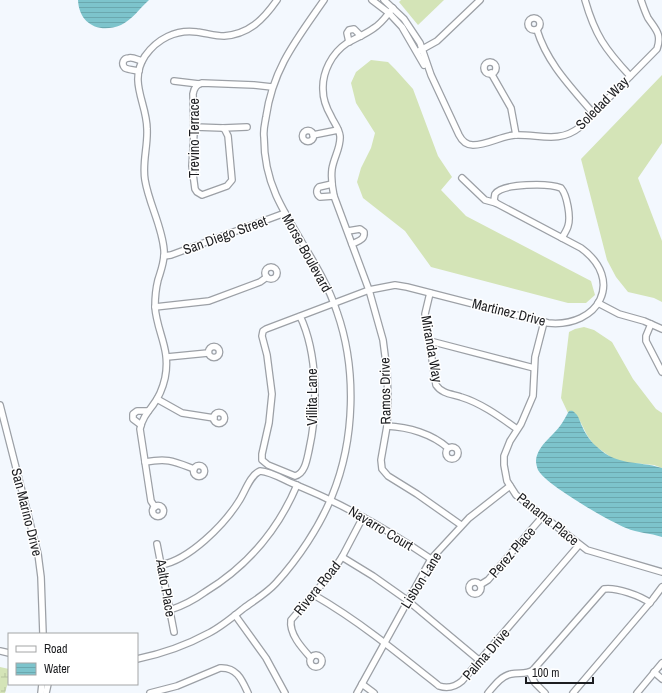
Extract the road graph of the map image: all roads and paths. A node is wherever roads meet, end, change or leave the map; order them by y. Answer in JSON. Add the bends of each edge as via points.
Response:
{"nodes":[{"id":1,"x":277,"y":0,"type":"edge"},
{"id":2,"x":324,"y":0,"type":"edge"},
{"id":3,"x":372,"y":0,"type":"edge"},
{"id":4,"x":384,"y":0,"type":"edge"},
{"id":5,"x":480,"y":0,"type":"edge"},
{"id":6,"x":585,"y":0,"type":"edge"},
{"id":7,"x":641,"y":0,"type":"edge"},
{"id":8,"x":393,"y":8,"type":"junction"},
{"id":9,"x":389,"y":13,"type":"junction"},
{"id":10,"x":537,"y":30,"type":"dead end"},
{"id":11,"x":361,"y":36,"type":"junction"},
{"id":12,"x":349,"y":42,"type":"junction"},
{"id":13,"x":419,"y":51,"type":"junction"},
{"id":14,"x":142,"y":61,"type":"junction"},
{"id":15,"x":139,"y":71,"type":"junction"},
{"id":16,"x":491,"y":73,"type":"dead end"},
{"id":17,"x":630,"y":76,"type":"junction"},
{"id":18,"x":174,"y":81,"type":"dead end"},
{"id":19,"x":198,"y":84,"type":"junction"},
{"id":20,"x":272,"y":87,"type":"junction"},
{"id":21,"x":593,"y":113,"type":"junction"},
{"id":22,"x":195,"y":127,"type":"junction"},
{"id":23,"x":246,"y":127,"type":"dead end"},
{"id":24,"x":225,"y":130,"type":"junction"},
{"id":25,"x":338,"y":130,"type":"junction"},
{"id":26,"x":313,"y":135,"type":"dead end"},
{"id":27,"x":516,"y":135,"type":"junction"},
{"id":28,"x":462,"y":178,"type":"dead end"},
{"id":29,"x":332,"y":184,"type":"junction"},
{"id":30,"x":334,"y":196,"type":"junction"},
{"id":31,"x":496,"y":203,"type":"junction"},
{"id":32,"x":285,"y":213,"type":"junction"},
{"id":33,"x":348,"y":232,"type":"junction"},
{"id":34,"x":562,"y":238,"type":"junction"},
{"id":35,"x":352,"y":244,"type":"junction"},
{"id":36,"x":164,"y":256,"type":"junction"},
{"id":37,"x":267,"y":277,"type":"dead end"},
{"id":38,"x":369,"y":290,"type":"junction"},
{"id":39,"x":430,"y":292,"type":"junction"},
{"id":40,"x":334,"y":303,"type":"junction"},
{"id":41,"x":598,"y":303,"type":"junction"},
{"id":42,"x":155,"y":306,"type":"junction"},
{"id":43,"x":300,"y":316,"type":"junction"},
{"id":44,"x":544,"y":322,"type":"junction"},
{"id":45,"x":651,"y":324,"type":"junction"},
{"id":46,"x":662,"y":329,"type":"edge"},
{"id":47,"x":430,"y":341,"type":"junction"},
{"id":48,"x":208,"y":353,"type":"dead end"},
{"id":49,"x":167,"y":357,"type":"junction"},
{"id":50,"x":534,"y":368,"type":"junction"},
{"id":51,"x":662,"y":372,"type":"edge"},
{"id":52,"x":157,"y":399,"type":"junction"},
{"id":53,"x":0,"y":405,"type":"edge"},
{"id":54,"x":148,"y":411,"type":"junction"},
{"id":55,"x":214,"y":418,"type":"dead end"},
{"id":56,"x":141,"y":425,"type":"junction"},
{"id":57,"x":387,"y":426,"type":"junction"},
{"id":58,"x":517,"y":429,"type":"junction"},
{"id":59,"x":448,"y":448,"type":"dead end"},
{"id":60,"x":145,"y":462,"type":"junction"},
{"id":61,"x":194,"y":469,"type":"dead end"},
{"id":62,"x":297,"y":475,"type":"joint"},
{"id":63,"x":297,"y":485,"type":"junction"},
{"id":64,"x":510,"y":486,"type":"junction"},
{"id":65,"x":331,"y":500,"type":"junction"},
{"id":66,"x":155,"y":507,"type":"dead end"},
{"id":67,"x":543,"y":516,"type":"junction"},
{"id":68,"x":363,"y":517,"type":"junction"},
{"id":69,"x":461,"y":524,"type":"junction"},
{"id":70,"x":157,"y":544,"type":"dead end"},
{"id":71,"x":580,"y":545,"type":"junction"},
{"id":72,"x":342,"y":557,"type":"junction"},
{"id":73,"x":431,"y":559,"type":"junction"},
{"id":74,"x":161,"y":565,"type":"junction"},
{"id":75,"x":662,"y":572,"type":"edge"},
{"id":76,"x":480,"y":585,"type":"dead end"},
{"id":77,"x":662,"y":587,"type":"edge"},
{"id":78,"x":314,"y":595,"type":"junction"},
{"id":79,"x":407,"y":600,"type":"junction"},
{"id":80,"x":650,"y":603,"type":"junction"},
{"id":81,"x":170,"y":610,"type":"junction"},
{"id":82,"x":235,"y":615,"type":"junction"},
{"id":83,"x":174,"y":632,"type":"dead end"},
{"id":84,"x":45,"y":633,"type":"edge"},
{"id":85,"x":385,"y":642,"type":"junction"},
{"id":86,"x":311,"y":658,"type":"dead end"},
{"id":87,"x":138,"y":659,"type":"edge"},
{"id":88,"x":480,"y":661,"type":"junction"},
{"id":89,"x":662,"y":663,"type":"edge"},
{"id":90,"x":530,"y":672,"type":"junction"},
{"id":91,"x":654,"y":672,"type":"junction"},
{"id":92,"x":662,"y":679,"type":"edge"},
{"id":93,"x":362,"y":684,"type":"junction"},
{"id":94,"x":150,"y":693,"type":"edge"},
{"id":95,"x":248,"y":693,"type":"edge"},
{"id":96,"x":285,"y":693,"type":"edge"},
{"id":97,"x":357,"y":693,"type":"edge"},
{"id":98,"x":374,"y":693,"type":"edge"},
{"id":99,"x":488,"y":693,"type":"edge"},
{"id":100,"x":545,"y":693,"type":"edge"},
{"id":101,"x":573,"y":693,"type":"edge"},
{"id":102,"x":637,"y":693,"type":"edge"}],
"edges":[{"from":1,"to":14,"type":"street","via":[[263,18],[246,30],[223,36],[192,31],[177,33],[159,41]]},
{"from":2,"to":20,"type":"street","name":"Morse Boulevard","via":[[282,63]]},
{"from":3,"to":9,"type":"street","name":"Soledad Way"},
{"from":4,"to":8,"type":"street","name":"Soledad Way"},
{"from":5,"to":13,"type":"street","via":[[437,41]]},
{"from":6,"to":17,"type":"street","via":[[600,40]]},
{"from":7,"to":17,"type":"street","name":"Soledad Way","via":[[648,18],[659,32],[660,39],[656,49]]},
{"from":8,"to":9,"type":"street","name":"Ramos Drive"},
{"from":8,"to":13,"type":"street","name":"Soledad Way","via":[[420,43]]},
{"from":9,"to":11,"type":"street","name":"Ramos Drive","via":[[375,28]]},
{"from":9,"to":13,"type":"street","name":"Soledad Way"},
{"from":10,"to":21,"type":"street","via":[[547,54],[558,71]]},
{"from":11,"to":12,"type":"street","name":"Ramos Drive"},
{"from":11,"to":12,"type":"street","name":"Ramos Drive","via":[[354,29],[349,30]]},
{"from":12,"to":25,"type":"street","name":"Ramos Drive","via":[[329,63],[323,80],[322,89],[327,109]]},
{"from":13,"to":27,"type":"street","name":"Soledad Way","via":[[465,143],[472,145]]},
{"from":14,"to":15,"type":"street"},
{"from":14,"to":15,"type":"street","via":[[129,58],[123,62],[126,68]]},
{"from":15,"to":36,"type":"street","via":[[139,93],[147,127],[144,176],[162,239]]},
{"from":16,"to":27,"type":"street","via":[[511,108]]},
{"from":17,"to":21,"type":"street","name":"Soledad Way"},
{"from":18,"to":19,"type":"street"},
{"from":19,"to":20,"type":"street"},
{"from":19,"to":22,"type":"street","name":"Trevino Terrace","via":[[193,94]]},
{"from":20,"to":32,"type":"street","name":"Morse Boulevard","via":[[263,134],[270,179]]},
{"from":21,"to":27,"type":"street","name":"Soledad Way","via":[[568,135]]},
{"from":22,"to":24,"type":"street"},
{"from":22,"to":24,"type":"street","name":"Trevino Terrace","via":[[193,182],[197,192],[202,195],[230,184],[232,177]]},
{"from":23,"to":24,"type":"street"},
{"from":25,"to":26,"type":"street"},
{"from":25,"to":29,"type":"street","name":"Ramos Drive","via":[[340,142],[332,168]]},
{"from":28,"to":31,"type":"street","via":[[485,200]]},
{"from":29,"to":30,"type":"street","name":"Ramos Drive"},
{"from":29,"to":30,"type":"street","via":[[319,187],[316,191],[318,196]]},
{"from":30,"to":33,"type":"street","name":"Ramos Drive"},
{"from":31,"to":34,"type":"street"},
{"from":31,"to":34,"type":"street","via":[[495,194],[505,188],[532,185],[561,188],[569,214],[568,226]]},
{"from":32,"to":36,"type":"street","name":"San Diego Street"},
{"from":32,"to":40,"type":"street","name":"Morse Boulevard","via":[[319,269]]},
{"from":33,"to":35,"type":"street","name":"Ramos Drive"},
{"from":33,"to":35,"type":"street","via":[[360,229],[364,232],[362,239]]},
{"from":34,"to":41,"type":"street","via":[[589,253],[598,266],[603,286]]},
{"from":35,"to":38,"type":"street","name":"Ramos Drive"},
{"from":36,"to":42,"type":"street","via":[[156,288]]},
{"from":37,"to":42,"type":"street","via":[[209,301]]},
{"from":38,"to":39,"type":"street","name":"Martinez Drive","via":[[395,286]]},
{"from":38,"to":40,"type":"street","name":"Martinez Drive"},
{"from":38,"to":57,"type":"street","name":"Ramos Drive","via":[[381,333],[387,371]]},
{"from":39,"to":44,"type":"street","name":"Martinez Drive"},
{"from":39,"to":47,"type":"street","name":"Miranda Way","via":[[425,314]]},
{"from":40,"to":43,"type":"street","name":"Martinez Drive"},
{"from":40,"to":65,"type":"street","name":"Morse Boulevard","via":[[348,355],[352,409],[345,454]]},
{"from":41,"to":44,"type":"street","name":"Martinez Drive","via":[[591,312],[577,320]]},
{"from":41,"to":45,"type":"street","via":[[619,314]]},
{"from":42,"to":49,"type":"street"},
{"from":43,"to":62,"type":"street","name":"Villita Lane","via":[[312,362],[315,404],[311,441],[302,471]]},
{"from":43,"to":62,"type":"street","name":"Martinez Drive","via":[[269,327],[263,331],[262,336],[268,359],[272,394],[262,460],[268,466],[290,475]]},
{"from":44,"to":50,"type":"street","name":"Panama Place"},
{"from":45,"to":46,"type":"street"},
{"from":45,"to":51,"type":"street","via":[[646,341]]},
{"from":47,"to":50,"type":"street"},
{"from":47,"to":58,"type":"street","name":"Miranda Way","via":[[438,388],[470,400]]},
{"from":48,"to":49,"type":"street"},
{"from":49,"to":52,"type":"street","via":[[165,378]]},
{"from":50,"to":58,"type":"street","name":"Panama Place","via":[[533,396]]},
{"from":52,"to":54,"type":"street"},
{"from":52,"to":55,"type":"street","via":[[182,413]]},
{"from":53,"to":84,"type":"street","name":"San Marino Drive","via":[[38,554]]},
{"from":54,"to":56,"type":"street"},
{"from":54,"to":56,"type":"street","via":[[137,411],[133,414],[134,419]]},
{"from":56,"to":60,"type":"street"},
{"from":57,"to":59,"type":"street","via":[[416,431]]},
{"from":57,"to":69,"type":"street","name":"Ramos Drive","via":[[381,460],[384,473]]},
{"from":58,"to":64,"type":"street","name":"Panama Place","via":[[504,456],[505,472]]},
{"from":60,"to":61,"type":"street","via":[[166,459]]},
{"from":60,"to":66,"type":"street","via":[[151,501]]},
{"from":63,"to":65,"type":"street","name":"Navarro Court"},
{"from":63,"to":74,"type":"street","name":"Navarro Court","via":[[264,472],[257,473],[234,508],[211,534],[192,550],[172,562]]},
{"from":63,"to":81,"type":"street","via":[[276,524],[248,558],[208,591]]},
{"from":64,"to":67,"type":"street","name":"Panama Place","via":[[516,495]]},
{"from":64,"to":69,"type":"street","name":"Lisbon Lane"},
{"from":65,"to":68,"type":"street","name":"Navarro Court"},
{"from":65,"to":82,"type":"street","name":"Morse Boulevard","via":[[314,531],[274,585]]},
{"from":67,"to":71,"type":"street","name":"Panama Place"},
{"from":67,"to":76,"type":"street","name":"Perez Place","via":[[488,580]]},
{"from":68,"to":72,"type":"street","name":"Rivera Road"},
{"from":68,"to":73,"type":"street","name":"Navarro Court"},
{"from":69,"to":73,"type":"street","name":"Lisbon Lane"},
{"from":70,"to":74,"type":"street","name":"Aalto Place"},
{"from":71,"to":75,"type":"street","name":"Panama Place","via":[[597,554]]},
{"from":71,"to":88,"type":"street","name":"Palma Drive"},
{"from":72,"to":78,"type":"street","name":"Rivera Road"},
{"from":72,"to":79,"type":"street"},
{"from":73,"to":79,"type":"street","name":"Lisbon Lane"},
{"from":74,"to":81,"type":"street","name":"Aalto Place"},
{"from":77,"to":80,"type":"street"},
{"from":78,"to":85,"type":"street","name":"Palma Drive"},
{"from":78,"to":86,"type":"street","name":"Rivera Road","via":[[294,616],[291,623],[292,631]]},
{"from":79,"to":85,"type":"street","name":"Lisbon Lane"},
{"from":79,"to":88,"type":"street"},
{"from":80,"to":90,"type":"street","via":[[630,594],[610,588],[604,589]]},
{"from":80,"to":101,"type":"street"},
{"from":81,"to":83,"type":"street","name":"Aalto Place"},
{"from":82,"to":87,"type":"street","name":"Morse Boulevard","via":[[209,633],[180,646]]},
{"from":82,"to":96,"type":"street","via":[[266,658]]},
{"from":85,"to":88,"type":"street","name":"Palma Drive","via":[[438,686],[443,687],[458,685]]},
{"from":85,"to":93,"type":"street","name":"Lisbon Lane"},
{"from":89,"to":91,"type":"street"},
{"from":90,"to":99,"type":"street","via":[[505,676]]},
{"from":90,"to":100,"type":"street","via":[[535,683]]},
{"from":91,"to":92,"type":"street"},
{"from":91,"to":102,"type":"street"},
{"from":93,"to":97,"type":"street","name":"Lisbon Lane"},
{"from":93,"to":98,"type":"street"},
{"from":94,"to":95,"type":"street","via":[[172,688],[220,668],[226,668],[240,676]]}]}
